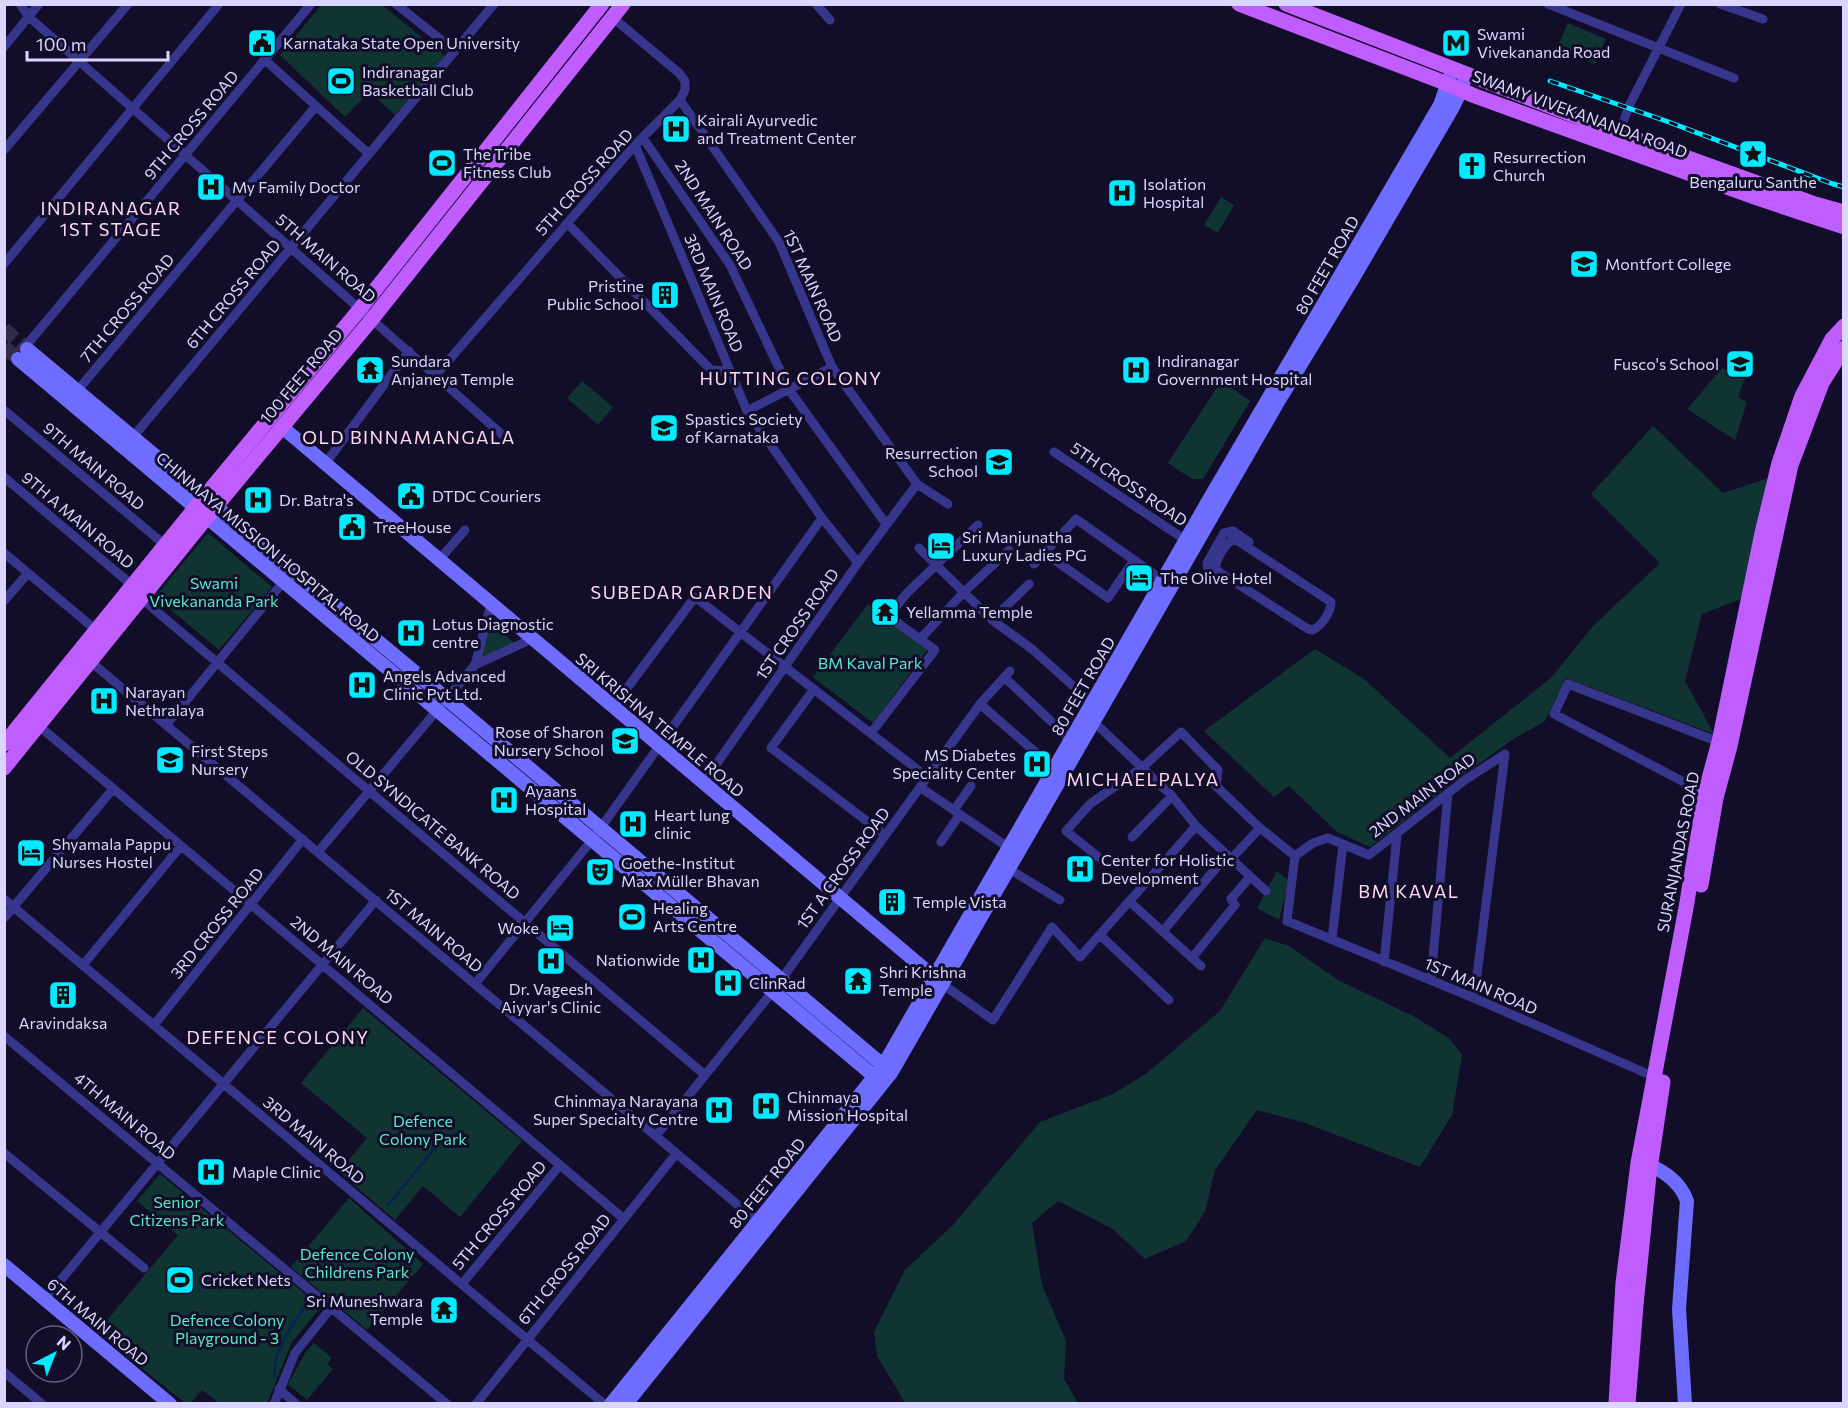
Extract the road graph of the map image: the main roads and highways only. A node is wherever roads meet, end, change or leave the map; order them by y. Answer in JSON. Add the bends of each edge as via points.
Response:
{"nodes":[{"id":1,"x":623,"y":4,"type":"edge"},
{"id":2,"x":1239,"y":4,"type":"edge"},
{"id":3,"x":1286,"y":4,"type":"edge"},
{"id":4,"x":599,"y":5,"type":"edge"},
{"id":5,"x":612,"y":17,"type":"junction"},
{"id":6,"x":1457,"y":79,"type":"junction"},
{"id":7,"x":1844,"y":212,"type":"edge"},
{"id":8,"x":1844,"y":227,"type":"edge"},
{"id":9,"x":366,"y":314,"type":"junction"},
{"id":10,"x":1844,"y":326,"type":"edge"},
{"id":11,"x":1844,"y":348,"type":"edge"},
{"id":12,"x":282,"y":427,"type":"junction"},
{"id":13,"x":206,"y":507,"type":"junction"},
{"id":14,"x":1167,"y":584,"type":"junction"},
{"id":15,"x":4,"y":744,"type":"edge"},
{"id":16,"x":4,"y":768,"type":"edge"},
{"id":17,"x":938,"y":980,"type":"junction"},
{"id":18,"x":776,"y":986,"type":"junction"},
{"id":19,"x":884,"y":1075,"type":"junction"},
{"id":20,"x":1659,"y":1079,"type":"junction"},
{"id":21,"x":814,"y":1162,"type":"junction"},
{"id":22,"x":1643,"y":1168,"type":"junction"},
{"id":23,"x":4,"y":1265,"type":"edge"},
{"id":24,"x":170,"y":1404,"type":"edge"},
{"id":25,"x":611,"y":1404,"type":"edge"},
{"id":26,"x":626,"y":1404,"type":"edge"},
{"id":27,"x":1616,"y":1404,"type":"edge"},
{"id":28,"x":1628,"y":1404,"type":"edge"},
{"id":29,"x":1676,"y":1404,"type":"edge"},
{"id":30,"x":1685,"y":1404,"type":"edge"}],
"edges":[{"from":1,"to":5,"type":"main road","name":"100 FEET ROAD"},
{"from":2,"to":6,"type":"main road","name":"SWAMY VIVEKANANDA ROAD"},
{"from":3,"to":6,"type":"main road","name":"SWAMY VIVEKANANDA ROAD"},
{"from":4,"to":5,"type":"main road"},
{"from":4,"to":9,"type":"main road","name":"100 FEET ROAD"},
{"from":5,"to":9,"type":"main road","name":"100 FEET ROAD"},
{"from":6,"to":7,"type":"main road","name":"SWAMY VIVEKANANDA ROAD"},
{"from":6,"to":8,"type":"main road","name":"SWAMY VIVEKANANDA ROAD","via":[[1757,198]]},
{"from":6,"to":14,"type":"main road","name":"80 FEET ROAD","via":[[1346,290]]},
{"from":9,"to":12,"type":"main road","name":"100 FEET ROAD"},
{"from":9,"to":13,"type":"main road","name":"100 FEET ROAD"},
{"from":10,"to":20,"type":"main road","name":"SURANJANDAS ROAD","via":[[1832,339],[1802,396],[1779,463],[1762,532],[1706,792]]},
{"from":11,"to":20,"type":"main road","name":"SURANJANDAS ROAD","via":[[1822,383],[1791,465],[1716,798]]},
{"from":12,"to":13,"type":"main road","name":"100 FEET ROAD"},
{"from":12,"to":17,"type":"main road","name":"SRI KRISHNA TEMPLE ROAD"},
{"from":13,"to":13,"type":"main road","name":"CHINMAYA MISSION HOSPITAL ROAD","via":[[21,353],[77,391],[133,437]]},
{"from":13,"to":15,"type":"main road","name":"100 FEET ROAD","via":[[165,545]]},
{"from":13,"to":16,"type":"main road","name":"100 FEET ROAD","via":[[142,599]]},
{"from":13,"to":18,"type":"main road","name":"CHINMAYA MISSION HOSPITAL ROAD","via":[[601,828]]},
{"from":13,"to":18,"type":"main road","name":"CHINMAYA MISSION HOSPITAL ROAD","via":[[284,581],[592,840]]},
{"from":14,"to":17,"type":"main road","name":"80 FEET ROAD","via":[[1092,703]]},
{"from":14,"to":17,"type":"main road","name":"80 FEET ROAD","via":[[1094,722],[1009,869]]},
{"from":17,"to":19,"type":"main road","name":"80 FEET ROAD"},
{"from":18,"to":19,"type":"main road","name":"CHINMAYA MISSION HOSPITAL ROAD"},
{"from":19,"to":21,"type":"main road","name":"80 FEET ROAD"},
{"from":20,"to":22,"type":"main road","name":"SURANJANDAS ROAD"},
{"from":21,"to":25,"type":"main road","name":"80 FEET ROAD","via":[[757,1221]]},
{"from":21,"to":26,"type":"main road","name":"80 FEET ROAD"},
{"from":22,"to":27,"type":"main road","name":"SURANJANDAS ROAD","via":[[1623,1283]]},
{"from":22,"to":28,"type":"main road","name":"SURANJANDAS ROAD"},
{"from":22,"to":29,"type":"main road","via":[[1671,1191],[1678,1202],[1670,1309]]},
{"from":22,"to":30,"type":"main road","via":[[1664,1173],[1683,1191],[1687,1201],[1679,1309]]},
{"from":23,"to":24,"type":"main road","name":"6TH MAIN ROAD"}]}
